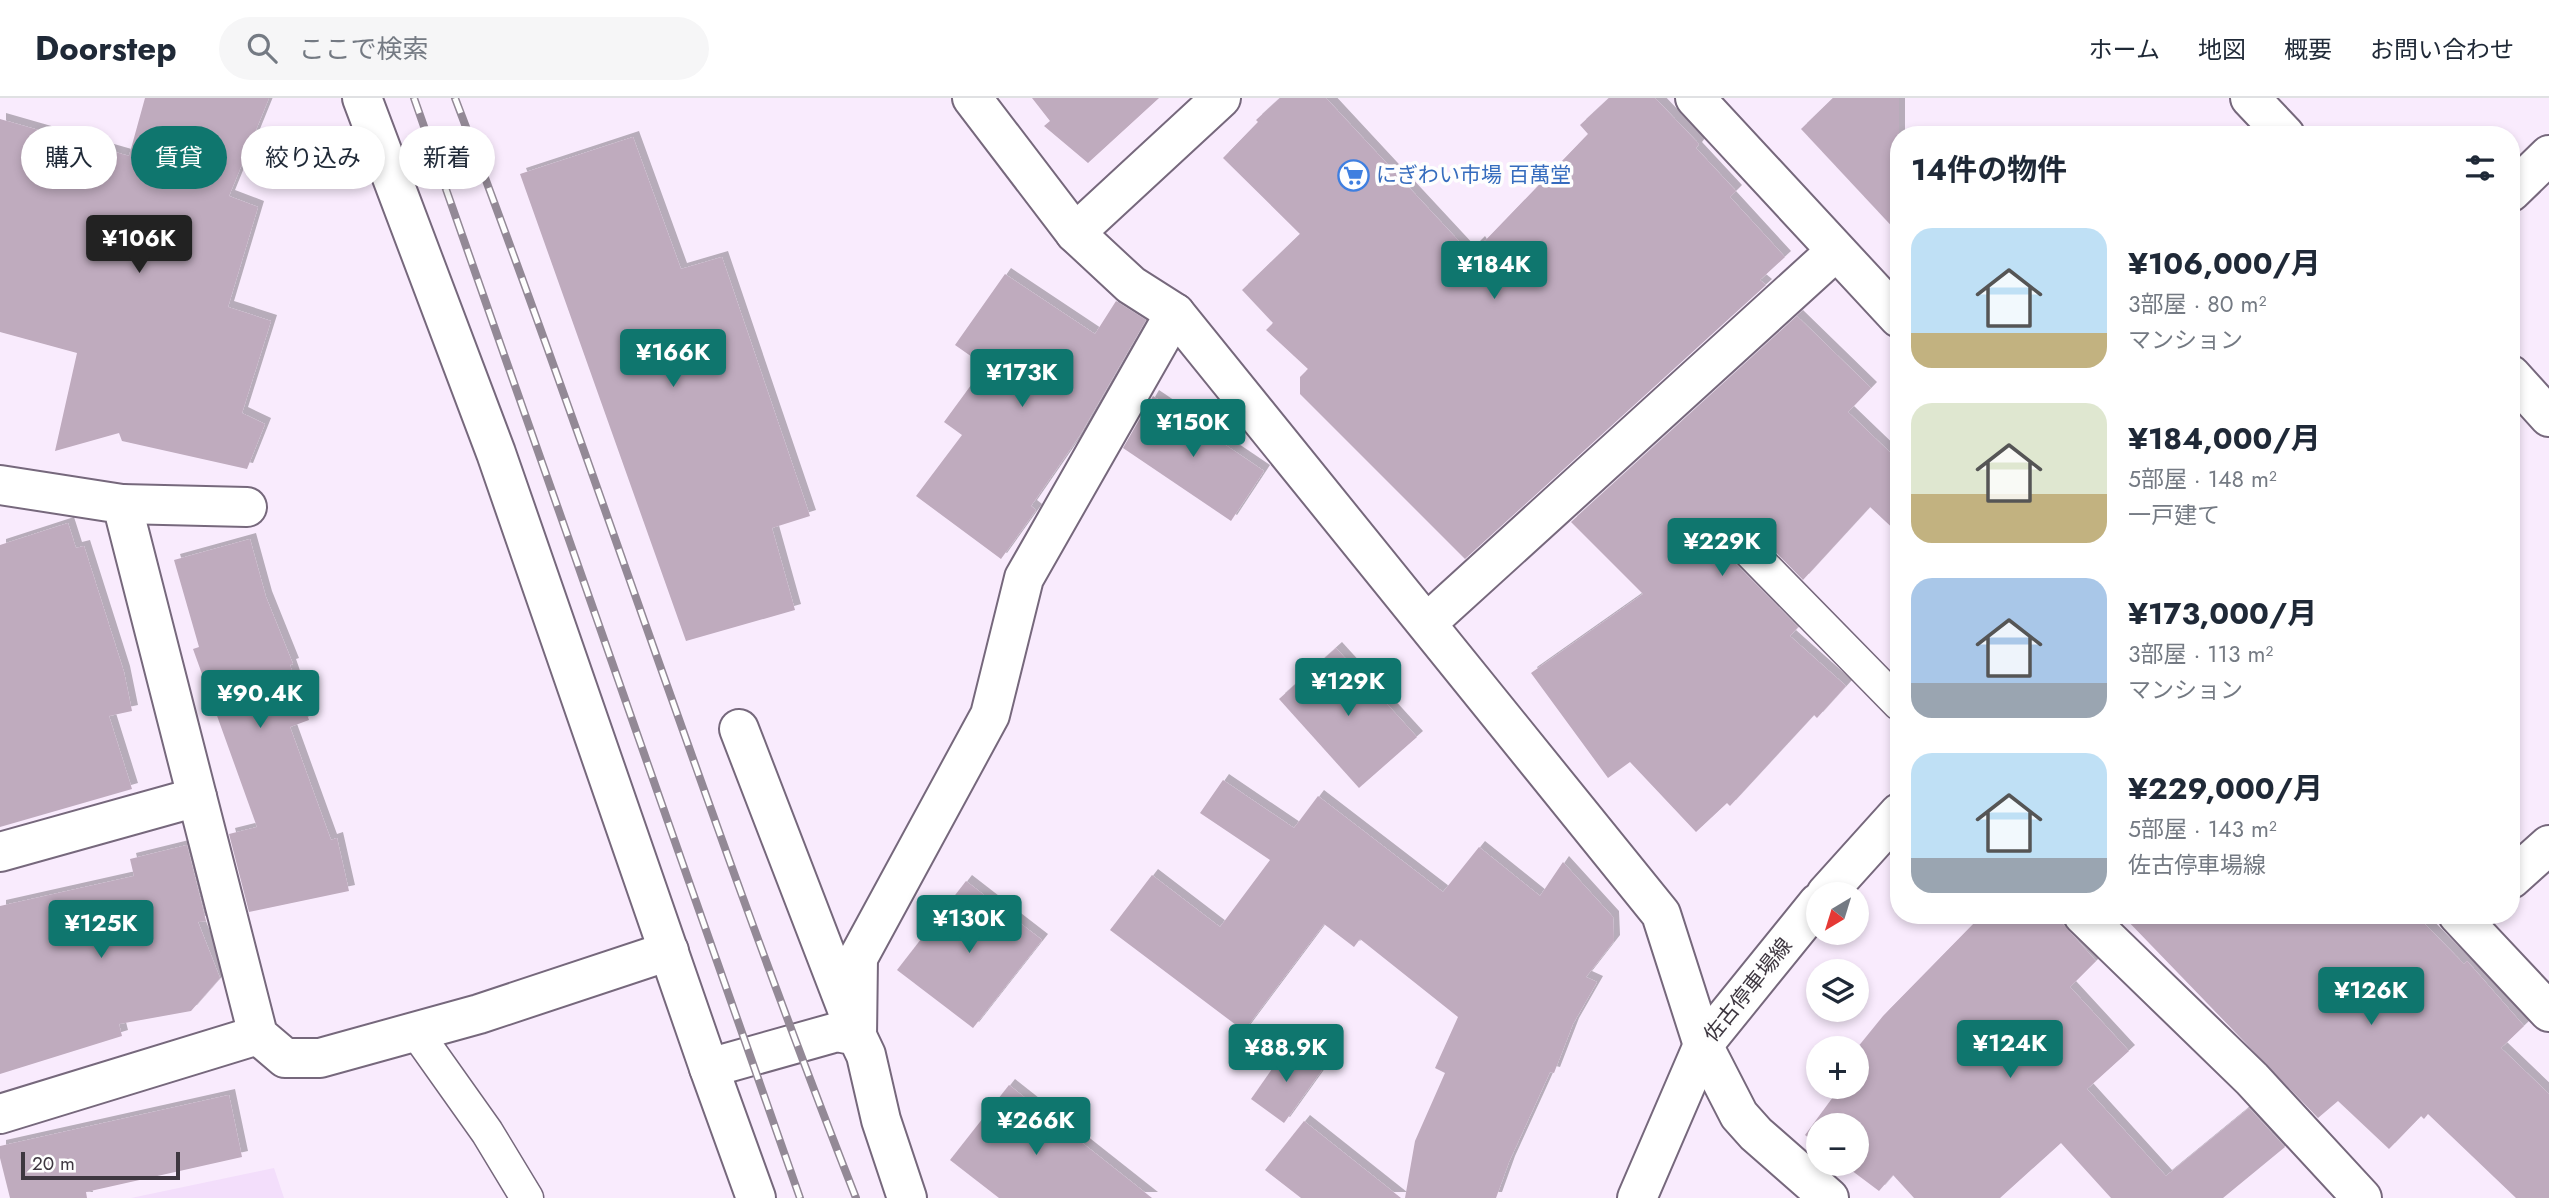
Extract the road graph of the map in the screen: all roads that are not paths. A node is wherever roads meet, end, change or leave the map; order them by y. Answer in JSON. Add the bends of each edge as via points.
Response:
{"nodes":[{"id":1,"x":362,"y":98,"type":"edge"},
{"id":2,"x":972,"y":98,"type":"edge"},
{"id":3,"x":1221,"y":98,"type":"edge"},
{"id":4,"x":1695,"y":98,"type":"edge"},
{"id":5,"x":2250,"y":98,"type":"edge"},
{"id":6,"x":2276,"y":126,"type":"edge"},
{"id":7,"x":2549,"y":155,"type":"edge"},
{"id":8,"x":2520,"y":183,"type":"edge"},
{"id":9,"x":1075,"y":233,"type":"junction"},
{"id":10,"x":1835,"y":251,"type":"junction"},
{"id":11,"x":1890,"y":309,"type":"edge"},
{"id":12,"x":1175,"y":313,"type":"junction"},
{"id":13,"x":2520,"y":385,"type":"edge"},
{"id":14,"x":2549,"y":416,"type":"edge"},
{"id":15,"x":0,"y":485,"type":"edge"},
{"id":16,"x":122,"y":504,"type":"junction"},
{"id":17,"x":247,"y":507,"type":"dead end"},
{"id":18,"x":1748,"y":550,"type":"dead end"},
{"id":19,"x":1427,"y":623,"type":"junction"},
{"id":20,"x":1890,"y":695,"type":"edge"},
{"id":21,"x":739,"y":729,"type":"dead end"},
{"id":22,"x":198,"y":797,"type":"junction"},
{"id":23,"x":1890,"y":823,"type":"edge"},
{"id":24,"x":2549,"y":845,"type":"edge"},
{"id":25,"x":0,"y":852,"type":"edge"},
{"id":26,"x":2520,"y":871,"type":"edge"},
{"id":27,"x":1837,"y":882,"type":"edge"},
{"id":28,"x":1806,"y":918,"type":"edge"},
{"id":29,"x":2092,"y":924,"type":"edge"},
{"id":30,"x":2470,"y":924,"type":"edge"},
{"id":31,"x":669,"y":951,"type":"junction"},
{"id":32,"x":2549,"y":1012,"type":"edge"},
{"id":33,"x":416,"y":1032,"type":"junction"},
{"id":34,"x":258,"y":1035,"type":"junction"},
{"id":35,"x":857,"y":1036,"type":"junction"},
{"id":36,"x":1703,"y":1045,"type":"junction"},
{"id":37,"x":709,"y":1068,"type":"junction"},
{"id":38,"x":0,"y":1114,"type":"edge"},
{"id":39,"x":527,"y":1198,"type":"edge"},
{"id":40,"x":756,"y":1198,"type":"edge"},
{"id":41,"x":907,"y":1198,"type":"edge"},
{"id":42,"x":1637,"y":1198,"type":"edge"},
{"id":43,"x":1829,"y":1198,"type":"edge"},
{"id":44,"x":2362,"y":1198,"type":"edge"}],
"edges":[{"from":1,"to":31,"type":"street","via":[[496,453]]},
{"from":2,"to":9,"type":"street"},
{"from":3,"to":9,"type":"street"},
{"from":4,"to":10,"type":"street"},
{"from":5,"to":6,"type":"street"},
{"from":7,"to":8,"type":"street"},
{"from":9,"to":12,"type":"street","via":[[1131,285]]},
{"from":10,"to":11,"type":"street"},
{"from":10,"to":19,"type":"street"},
{"from":12,"to":19,"type":"street"},
{"from":12,"to":35,"type":"street","via":[[1024,578],[990,715],[858,958]]},
{"from":13,"to":14,"type":"street"},
{"from":15,"to":16,"type":"street"},
{"from":16,"to":17,"type":"street"},
{"from":16,"to":22,"type":"street"},
{"from":18,"to":20,"type":"lane"},
{"from":19,"to":36,"type":"street","via":[[1661,914]]},
{"from":21,"to":35,"type":"street"},
{"from":22,"to":25,"type":"street"},
{"from":22,"to":34,"type":"street"},
{"from":23,"to":27,"type":"street"},
{"from":24,"to":26,"type":"street"},
{"from":28,"to":36,"type":"street","name":"佐古停車場線"},
{"from":29,"to":44,"type":"street","via":[[2252,1079]]},
{"from":30,"to":32,"type":"street"},
{"from":31,"to":33,"type":"street"},
{"from":31,"to":37,"type":"street"},
{"from":33,"to":34,"type":"street","via":[[320,1058],[285,1058]]},
{"from":33,"to":39,"type":"lane"},
{"from":34,"to":38,"type":"street"},
{"from":35,"to":37,"type":"street","via":[[837,1032]]},
{"from":35,"to":41,"type":"street"},
{"from":36,"to":42,"type":"street","name":"佐古停車場線"},
{"from":36,"to":43,"type":"street","via":[[1739,1115]]},
{"from":37,"to":40,"type":"street"}]}
